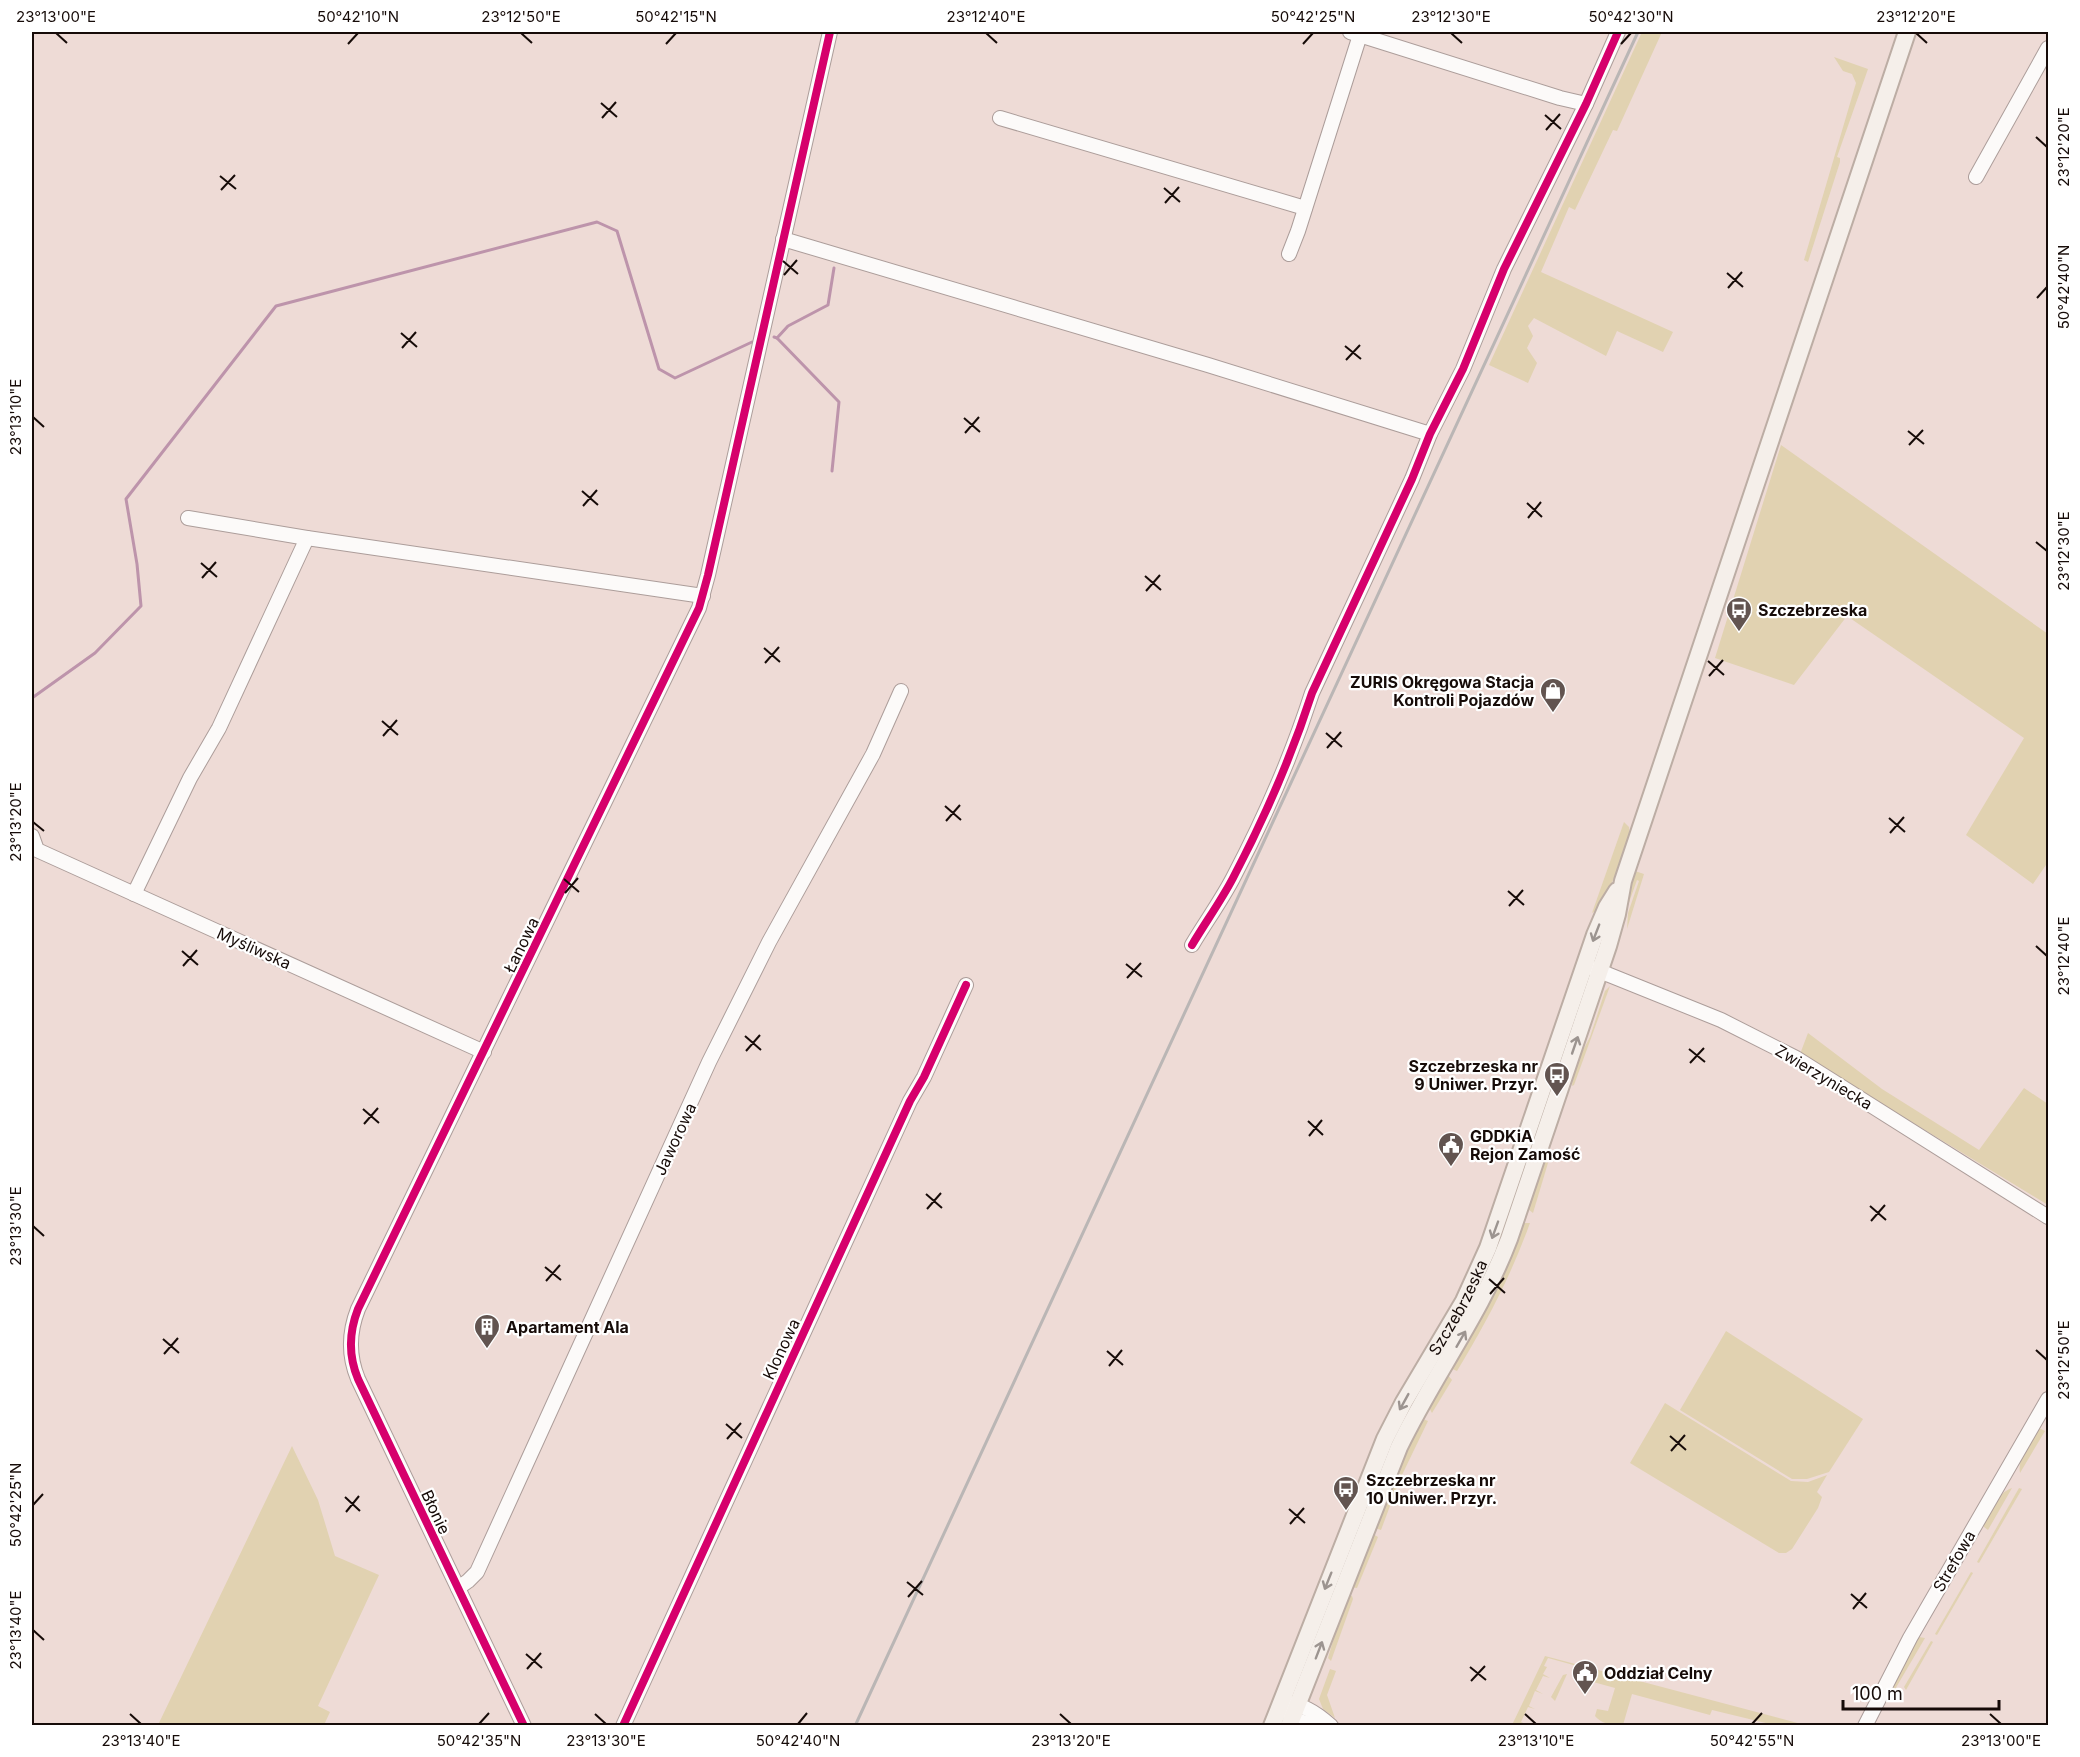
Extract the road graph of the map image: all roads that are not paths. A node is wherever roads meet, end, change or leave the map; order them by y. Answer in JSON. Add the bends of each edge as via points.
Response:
{"nodes":[{"id":1,"x":830,"y":32,"type":"edge"},
{"id":2,"x":1618,"y":32,"type":"edge"},
{"id":3,"x":1907,"y":32,"type":"edge"},
{"id":4,"x":1355,"y":33,"type":"edge"},
{"id":5,"x":2049,"y":48,"type":"edge"},
{"id":6,"x":1586,"y":104,"type":"junction"},
{"id":7,"x":1000,"y":118,"type":"dead end"},
{"id":8,"x":1976,"y":177,"type":"dead end"},
{"id":9,"x":1305,"y":208,"type":"junction"},
{"id":10,"x":783,"y":240,"type":"junction"},
{"id":11,"x":1289,"y":254,"type":"dead end"},
{"id":12,"x":1430,"y":434,"type":"junction"},
{"id":13,"x":188,"y":518,"type":"dead end"},
{"id":14,"x":307,"y":538,"type":"junction"},
{"id":15,"x":703,"y":596,"type":"junction"},
{"id":16,"x":901,"y":692,"type":"dead end"},
{"id":17,"x":32,"y":836,"type":"edge"},
{"id":18,"x":134,"y":894,"type":"junction"},
{"id":19,"x":1192,"y":945,"type":"dead end"},
{"id":20,"x":1592,"y":968,"type":"junction"},
{"id":21,"x":966,"y":985,"type":"dead end"},
{"id":22,"x":484,"y":1052,"type":"junction"},
{"id":23,"x":2049,"y":1217,"type":"edge"},
{"id":24,"x":361,"y":1305,"type":"joint"},
{"id":25,"x":2049,"y":1399,"type":"edge"},
{"id":26,"x":458,"y":1588,"type":"junction"},
{"id":27,"x":1280,"y":1703,"type":"junction"},
{"id":28,"x":1293,"y":1716,"type":"edge"},
{"id":29,"x":524,"y":1725,"type":"edge"},
{"id":30,"x":623,"y":1725,"type":"edge"},
{"id":31,"x":1272,"y":1725,"type":"edge"},
{"id":32,"x":1314,"y":1725,"type":"edge"},
{"id":33,"x":1331,"y":1725,"type":"edge"},
{"id":34,"x":1865,"y":1725,"type":"edge"}],
"edges":[{"from":1,"to":10,"type":"street","name":"Łanowa"},
{"from":2,"to":6,"type":"street"},
{"from":3,"to":20,"type":"main road","name":"Szczebrzeska","via":[[1624,877],[1607,907]]},
{"from":4,"to":6,"type":"street"},
{"from":4,"to":9,"type":"street"},
{"from":5,"to":8,"type":"street"},
{"from":6,"to":12,"type":"street","via":[[1513,250],[1463,369]]},
{"from":7,"to":9,"type":"street"},
{"from":9,"to":11,"type":"street"},
{"from":10,"to":12,"type":"street","via":[[1208,364]]},
{"from":10,"to":15,"type":"street","name":"Łanowa"},
{"from":12,"to":19,"type":"street","via":[[1312,693],[1265,811],[1232,880]]},
{"from":13,"to":14,"type":"street"},
{"from":14,"to":15,"type":"street"},
{"from":14,"to":18,"type":"street","via":[[219,728],[190,778]]},
{"from":15,"to":22,"type":"street","name":"Łanowa"},
{"from":16,"to":26,"type":"street","name":"Jaworowa","via":[[873,754],[769,942],[710,1062],[477,1572]]},
{"from":17,"to":18,"type":"street","name":"Myśliwska","via":[[37,850]]},
{"from":18,"to":22,"type":"street","name":"Myśliwska"},
{"from":20,"to":23,"type":"street","name":"Zwierzyniecka","via":[[1721,1020],[1796,1058]]},
{"from":20,"to":27,"type":"main road","name":"Szczebrzeska","one_way":true,"via":[[1488,1248],[1464,1301],[1385,1439]]},
{"from":28,"to":20,"type":"main road","name":"Szczebrzeska","one_way":true,"via":[[1399,1447],[1478,1309],[1503,1257]]},
{"from":21,"to":30,"type":"street","name":"Klonowa"},
{"from":22,"to":24,"type":"street","name":"Łanowa"},
{"from":24,"to":26,"type":"street","name":"Błonie","via":[[351,1338],[355,1373]]},
{"from":25,"to":34,"type":"street","name":"Strefowa","via":[[1910,1638]]},
{"from":26,"to":29,"type":"street","name":"Błonie"},
{"from":27,"to":28,"type":"street"},
{"from":27,"to":31,"type":"main road","name":"Szczebrzeska"},
{"from":28,"to":32,"type":"street"},
{"from":28,"to":33,"type":"street","via":[[1323,1718]]}]}
